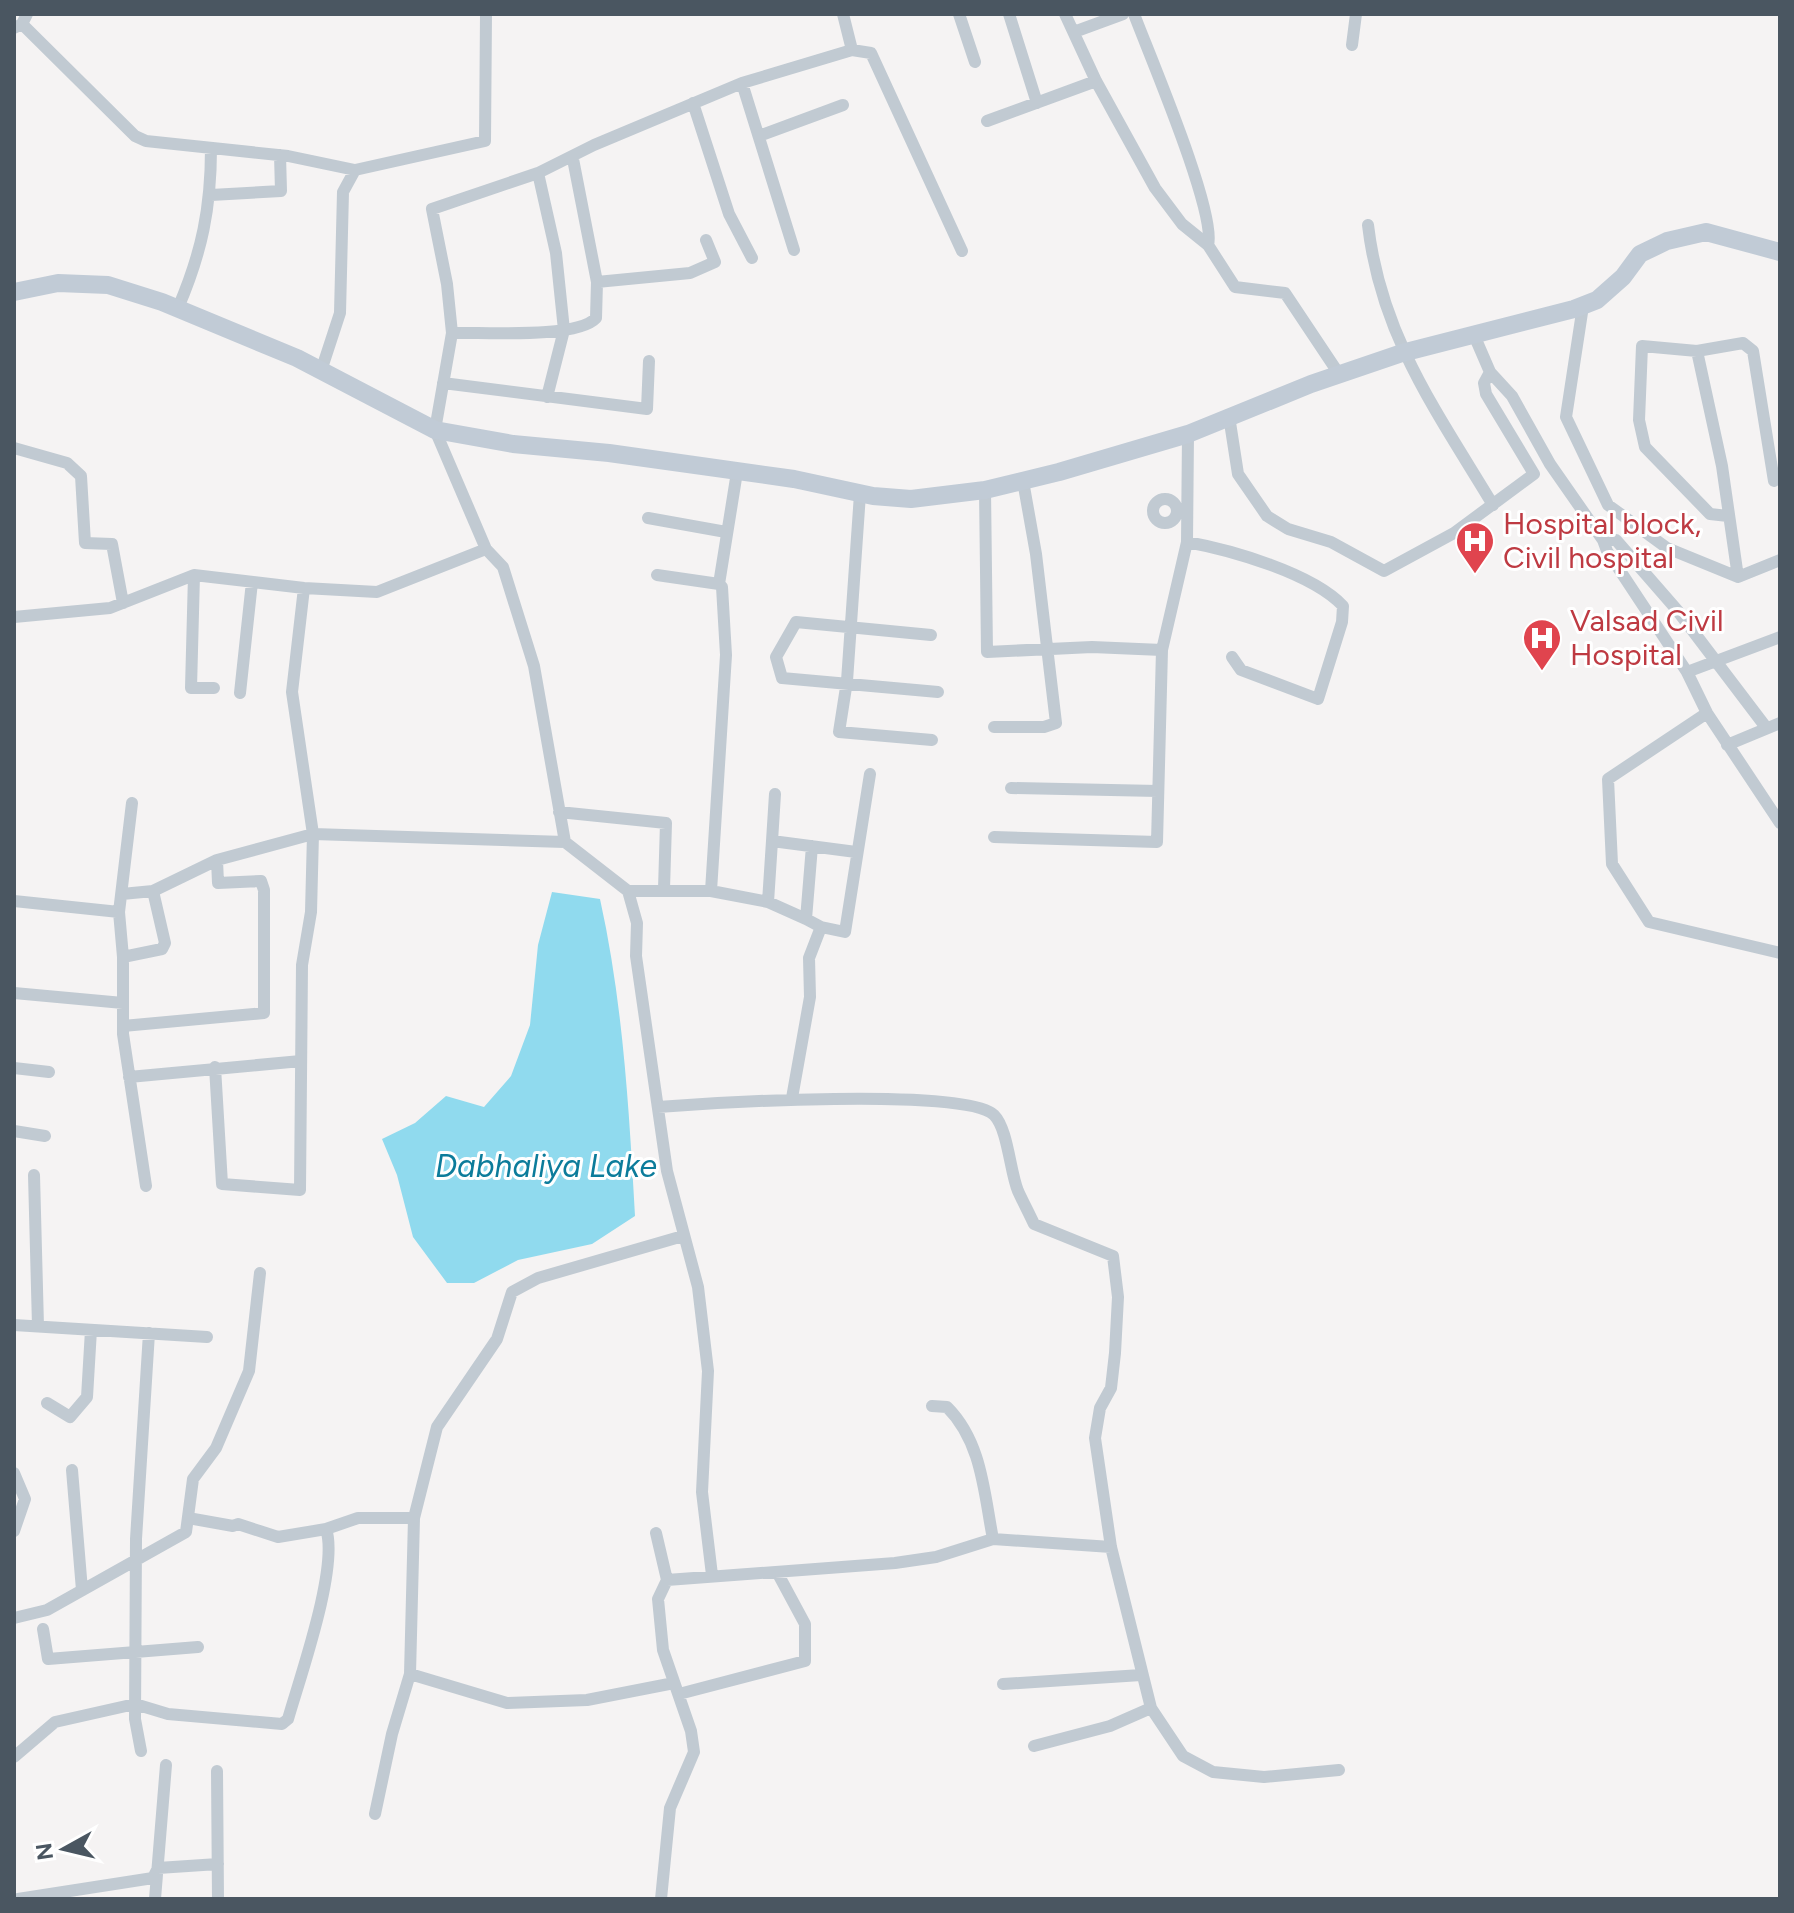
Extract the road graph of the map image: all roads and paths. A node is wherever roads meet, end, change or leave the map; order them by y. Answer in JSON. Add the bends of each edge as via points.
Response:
{"nodes":[{"id":1,"x":486,"y":14,"type":"edge"},
{"id":2,"x":843,"y":14,"type":"edge"},
{"id":3,"x":959,"y":14,"type":"edge"},
{"id":4,"x":1009,"y":14,"type":"edge"},
{"id":5,"x":1065,"y":14,"type":"edge"},
{"id":6,"x":1123,"y":14,"type":"edge"},
{"id":7,"x":1134,"y":14,"type":"edge"},
{"id":8,"x":1356,"y":14,"type":"edge"},
{"id":9,"x":21,"y":22,"type":"edge"},
{"id":10,"x":1074,"y":32,"type":"junction"},
{"id":11,"x":1352,"y":45,"type":"dead end"},
{"id":12,"x":852,"y":50,"type":"junction"},
{"id":13,"x":975,"y":62,"type":"dead end"},
{"id":14,"x":1096,"y":81,"type":"junction"},
{"id":15,"x":742,"y":83,"type":"junction"},
{"id":16,"x":693,"y":103,"type":"junction"},
{"id":17,"x":1037,"y":103,"type":"junction"},
{"id":18,"x":843,"y":105,"type":"dead end"},
{"id":19,"x":987,"y":121,"type":"dead end"},
{"id":20,"x":759,"y":136,"type":"junction"},
{"id":21,"x":211,"y":148,"type":"junction"},
{"id":22,"x":280,"y":155,"type":"junction"},
{"id":23,"x":573,"y":159,"type":"junction"},
{"id":24,"x":355,"y":170,"type":"junction"},
{"id":25,"x":538,"y":173,"type":"junction"},
{"id":26,"x":211,"y":195,"type":"junction"},
{"id":27,"x":1368,"y":225,"type":"dead end"},
{"id":28,"x":706,"y":240,"type":"dead end"},
{"id":29,"x":1208,"y":245,"type":"junction"},
{"id":30,"x":794,"y":250,"type":"dead end"},
{"id":31,"x":962,"y":251,"type":"dead end"},
{"id":32,"x":1780,"y":252,"type":"edge"},
{"id":33,"x":752,"y":258,"type":"dead end"},
{"id":34,"x":597,"y":282,"type":"junction"},
{"id":35,"x":14,"y":292,"type":"edge"},
{"id":36,"x":1583,"y":306,"type":"junction"},
{"id":37,"x":178,"y":308,"type":"junction"},
{"id":38,"x":564,"y":330,"type":"junction"},
{"id":39,"x":452,"y":333,"type":"junction"},
{"id":40,"x":1474,"y":335,"type":"junction"},
{"id":41,"x":1697,"y":351,"type":"junction"},
{"id":42,"x":1402,"y":353,"type":"junction"},
{"id":43,"x":649,"y":361,"type":"dead end"},
{"id":44,"x":321,"y":371,"type":"junction"},
{"id":45,"x":1490,"y":372,"type":"junction"},
{"id":46,"x":1339,"y":374,"type":"junction"},
{"id":47,"x":443,"y":383,"type":"junction"},
{"id":48,"x":547,"y":397,"type":"junction"},
{"id":49,"x":1229,"y":416,"type":"junction"},
{"id":50,"x":435,"y":430,"type":"junction"},
{"id":51,"x":1188,"y":434,"type":"junction"},
{"id":52,"x":14,"y":448,"type":"edge"},
{"id":53,"x":737,"y":472,"type":"junction"},
{"id":54,"x":1023,"y":481,"type":"junction"},
{"id":55,"x":1774,"y":481,"type":"dead end"},
{"id":56,"x":985,"y":490,"type":"junction"},
{"id":57,"x":860,"y":494,"type":"junction"},
{"id":58,"x":1493,"y":505,"type":"junction"},
{"id":59,"x":1728,"y":516,"type":"junction"},
{"id":60,"x":648,"y":518,"type":"dead end"},
{"id":61,"x":726,"y":532,"type":"junction"},
{"id":62,"x":1603,"y":540,"type":"junction"},
{"id":63,"x":1187,"y":542,"type":"junction"},
{"id":64,"x":486,"y":549,"type":"junction"},
{"id":65,"x":1780,"y":560,"type":"edge"},
{"id":66,"x":194,"y":575,"type":"junction"},
{"id":67,"x":657,"y":575,"type":"dead end"},
{"id":68,"x":1738,"y":577,"type":"junction"},
{"id":69,"x":252,"y":582,"type":"junction"},
{"id":70,"x":719,"y":584,"type":"junction"},
{"id":71,"x":304,"y":588,"type":"junction"},
{"id":72,"x":123,"y":603,"type":"junction"},
{"id":73,"x":14,"y":617,"type":"edge"},
{"id":74,"x":850,"y":628,"type":"junction"},
{"id":75,"x":931,"y":635,"type":"dead end"},
{"id":76,"x":1780,"y":637,"type":"edge"},
{"id":77,"x":1049,"y":650,"type":"junction"},
{"id":78,"x":1162,"y":650,"type":"junction"},
{"id":79,"x":1232,"y":657,"type":"dead end"},
{"id":80,"x":1715,"y":660,"type":"junction"},
{"id":81,"x":1687,"y":672,"type":"junction"},
{"id":82,"x":846,"y":685,"type":"junction"},
{"id":83,"x":214,"y":688,"type":"dead end"},
{"id":84,"x":938,"y":692,"type":"dead end"},
{"id":85,"x":240,"y":693,"type":"dead end"},
{"id":86,"x":1707,"y":713,"type":"junction"},
{"id":87,"x":1780,"y":723,"type":"edge"},
{"id":88,"x":1765,"y":726,"type":"junction"},
{"id":89,"x":994,"y":727,"type":"dead end"},
{"id":90,"x":932,"y":740,"type":"dead end"},
{"id":91,"x":1727,"y":745,"type":"junction"},
{"id":92,"x":870,"y":774,"type":"dead end"},
{"id":93,"x":1011,"y":788,"type":"dead end"},
{"id":94,"x":1158,"y":791,"type":"junction"},
{"id":95,"x":775,"y":794,"type":"dead end"},
{"id":96,"x":132,"y":803,"type":"dead end"},
{"id":97,"x":559,"y":812,"type":"junction"},
{"id":98,"x":1779,"y":824,"type":"edge"},
{"id":99,"x":313,"y":834,"type":"junction"},
{"id":100,"x":994,"y":837,"type":"dead end"},
{"id":101,"x":772,"y":841,"type":"junction"},
{"id":102,"x":565,"y":842,"type":"junction"},
{"id":103,"x":812,"y":846,"type":"junction"},
{"id":104,"x":856,"y":852,"type":"junction"},
{"id":105,"x":217,"y":860,"type":"junction"},
{"id":106,"x":664,"y":889,"type":"junction"},
{"id":107,"x":153,"y":891,"type":"junction"},
{"id":108,"x":628,"y":891,"type":"junction"},
{"id":109,"x":711,"y":891,"type":"junction"},
{"id":110,"x":122,"y":894,"type":"junction"},
{"id":111,"x":14,"y":901,"type":"edge"},
{"id":112,"x":768,"y":902,"type":"junction"},
{"id":113,"x":119,"y":912,"type":"junction"},
{"id":114,"x":806,"y":919,"type":"junction"},
{"id":115,"x":821,"y":927,"type":"junction"},
{"id":116,"x":1780,"y":953,"type":"edge"},
{"id":117,"x":123,"y":957,"type":"junction"},
{"id":118,"x":14,"y":993,"type":"edge"},
{"id":119,"x":123,"y":1003,"type":"junction"},
{"id":120,"x":123,"y":1026,"type":"junction"},
{"id":121,"x":301,"y":1061,"type":"junction"},
{"id":122,"x":215,"y":1067,"type":"junction"},
{"id":123,"x":14,"y":1068,"type":"edge"},
{"id":124,"x":49,"y":1072,"type":"dead end"},
{"id":125,"x":129,"y":1077,"type":"junction"},
{"id":126,"x":792,"y":1098,"type":"junction"},
{"id":127,"x":658,"y":1107,"type":"junction"},
{"id":128,"x":14,"y":1131,"type":"edge"},
{"id":129,"x":45,"y":1136,"type":"dead end"},
{"id":130,"x":34,"y":1175,"type":"dead end"},
{"id":131,"x":146,"y":1186,"type":"dead end"},
{"id":132,"x":683,"y":1236,"type":"junction"},
{"id":133,"x":260,"y":1273,"type":"dead end"},
{"id":134,"x":14,"y":1325,"type":"edge"},
{"id":135,"x":38,"y":1326,"type":"junction"},
{"id":136,"x":91,"y":1330,"type":"junction"},
{"id":137,"x":149,"y":1333,"type":"junction"},
{"id":138,"x":207,"y":1337,"type":"dead end"},
{"id":139,"x":47,"y":1403,"type":"dead end"},
{"id":140,"x":932,"y":1406,"type":"dead end"},
{"id":141,"x":72,"y":1470,"type":"dead end"},
{"id":142,"x":14,"y":1473,"type":"edge"},
{"id":143,"x":188,"y":1518,"type":"junction"},
{"id":144,"x":414,"y":1518,"type":"junction"},
{"id":145,"x":326,"y":1529,"type":"junction"},
{"id":146,"x":14,"y":1531,"type":"edge"},
{"id":147,"x":656,"y":1533,"type":"dead end"},
{"id":148,"x":993,"y":1539,"type":"junction"},
{"id":149,"x":1111,"y":1547,"type":"junction"},
{"id":150,"x":137,"y":1560,"type":"junction"},
{"id":151,"x":777,"y":1572,"type":"junction"},
{"id":152,"x":712,"y":1575,"type":"junction"},
{"id":153,"x":667,"y":1580,"type":"junction"},
{"id":154,"x":82,"y":1590,"type":"junction"},
{"id":155,"x":14,"y":1618,"type":"edge"},
{"id":156,"x":43,"y":1629,"type":"dead end"},
{"id":157,"x":198,"y":1647,"type":"dead end"},
{"id":158,"x":135,"y":1655,"type":"junction"},
{"id":159,"x":410,"y":1674,"type":"junction"},
{"id":160,"x":1141,"y":1675,"type":"junction"},
{"id":161,"x":1003,"y":1684,"type":"dead end"},
{"id":162,"x":677,"y":1688,"type":"junction"},
{"id":163,"x":135,"y":1704,"type":"junction"},
{"id":164,"x":1151,"y":1708,"type":"junction"},
{"id":165,"x":1034,"y":1746,"type":"dead end"},
{"id":166,"x":141,"y":1751,"type":"dead end"},
{"id":167,"x":14,"y":1757,"type":"edge"},
{"id":168,"x":166,"y":1765,"type":"dead end"},
{"id":169,"x":1339,"y":1770,"type":"dead end"},
{"id":170,"x":217,"y":1771,"type":"dead end"},
{"id":171,"x":375,"y":1814,"type":"dead end"},
{"id":172,"x":218,"y":1864,"type":"junction"},
{"id":173,"x":158,"y":1868,"type":"junction"},
{"id":174,"x":18,"y":1899,"type":"edge"},
{"id":175,"x":155,"y":1899,"type":"edge"},
{"id":176,"x":218,"y":1899,"type":"edge"},
{"id":177,"x":661,"y":1899,"type":"edge"}],
"edges":[{"from":1,"to":24,"type":"street","via":[[485,141]]},
{"from":2,"to":12,"type":"street"},
{"from":3,"to":13,"type":"street"},
{"from":4,"to":17,"type":"street"},
{"from":5,"to":10,"type":"street"},
{"from":6,"to":10,"type":"street"},
{"from":7,"to":29,"type":"street","via":[[1198,190],[1211,235]]},
{"from":8,"to":11,"type":"street"},
{"from":9,"to":21,"type":"street","via":[[135,136]]},
{"from":10,"to":14,"type":"street"},
{"from":12,"to":15,"type":"street"},
{"from":12,"to":31,"type":"street","via":[[871,53]]},
{"from":14,"to":17,"type":"street"},
{"from":14,"to":29,"type":"street","via":[[1155,188],[1182,224]]},
{"from":15,"to":16,"type":"street"},
{"from":15,"to":20,"type":"street"},
{"from":16,"to":23,"type":"street"},
{"from":16,"to":33,"type":"street","via":[[729,214]]},
{"from":17,"to":19,"type":"street"},
{"from":18,"to":20,"type":"street"},
{"from":20,"to":30,"type":"street"},
{"from":21,"to":22,"type":"street"},
{"from":21,"to":26,"type":"street"},
{"from":22,"to":24,"type":"street"},
{"from":22,"to":26,"type":"street","via":[[281,191]]},
{"from":23,"to":25,"type":"street"},
{"from":23,"to":34,"type":"street"},
{"from":24,"to":44,"type":"street","via":[[343,192],[340,313]]},
{"from":25,"to":38,"type":"street","via":[[556,253]]},
{"from":25,"to":39,"type":"street","via":[[432,209]]},
{"from":26,"to":37,"type":"street","via":[[199,259]]},
{"from":27,"to":42,"type":"street","via":[[1372,264]]},
{"from":28,"to":34,"type":"street","via":[[715,262],[690,273]]},
{"from":29,"to":46,"type":"street","via":[[1235,287],[1285,293]]},
{"from":32,"to":36,"type":"street","via":[[1706,232],[1667,241],[1640,254],[1623,277]]},
{"from":34,"to":38,"type":"street","via":[[596,318]]},
{"from":35,"to":37,"type":"street","via":[[58,283],[108,285]]},
{"from":36,"to":40,"type":"street"},
{"from":36,"to":68,"type":"street","via":[[1566,417],[1608,505],[1667,548]]},
{"from":37,"to":44,"type":"street"},
{"from":38,"to":39,"type":"street"},
{"from":38,"to":48,"type":"street"},
{"from":39,"to":47,"type":"street"},
{"from":40,"to":42,"type":"street"},
{"from":40,"to":45,"type":"street"},
{"from":41,"to":55,"type":"street","via":[[1743,343],[1753,351]]},
{"from":41,"to":59,"type":"street"},
{"from":41,"to":59,"type":"street","via":[[1642,346],[1639,420],[1645,447],[1710,514]]},
{"from":42,"to":46,"type":"street"},
{"from":42,"to":58,"type":"street"},
{"from":43,"to":48,"type":"street","via":[[647,409]]},
{"from":44,"to":50,"type":"street"},
{"from":45,"to":58,"type":"street","via":[[1486,394],[1534,474]]},
{"from":45,"to":62,"type":"street","via":[[1512,396],[1550,464]]},
{"from":46,"to":49,"type":"street"},
{"from":47,"to":48,"type":"street"},
{"from":47,"to":50,"type":"street"},
{"from":49,"to":51,"type":"street"},
{"from":49,"to":58,"type":"street","via":[[1238,474],[1267,516],[1384,571]]},
{"from":50,"to":53,"type":"street"},
{"from":50,"to":64,"type":"street"},
{"from":51,"to":54,"type":"street"},
{"from":51,"to":63,"type":"street"},
{"from":52,"to":72,"type":"street","via":[[67,463],[81,476],[85,543],[112,544]]},
{"from":53,"to":57,"type":"street"},
{"from":53,"to":61,"type":"street"},
{"from":54,"to":56,"type":"street"},
{"from":54,"to":77,"type":"street"},
{"from":56,"to":57,"type":"street","via":[[911,499]]},
{"from":56,"to":77,"type":"street","via":[[987,652]]},
{"from":57,"to":74,"type":"street"},
{"from":59,"to":68,"type":"street"},
{"from":60,"to":61,"type":"street"},
{"from":61,"to":70,"type":"street"},
{"from":62,"to":80,"type":"street","via":[[1616,540]]},
{"from":62,"to":81,"type":"street"},
{"from":63,"to":78,"type":"street"},
{"from":63,"to":79,"type":"street","via":[[1236,551],[1328,591],[1343,606],[1318,699],[1241,670]]},
{"from":64,"to":71,"type":"street","via":[[377,592]]},
{"from":64,"to":97,"type":"street","via":[[503,567],[534,666]]},
{"from":65,"to":68,"type":"street"},
{"from":66,"to":69,"type":"street"},
{"from":66,"to":72,"type":"street"},
{"from":66,"to":83,"type":"street","via":[[191,688]]},
{"from":67,"to":70,"type":"street"},
{"from":69,"to":71,"type":"street"},
{"from":69,"to":85,"type":"street"},
{"from":70,"to":109,"type":"street","via":[[726,655]]},
{"from":71,"to":99,"type":"street","via":[[292,692]]},
{"from":72,"to":73,"type":"street"},
{"from":74,"to":75,"type":"street"},
{"from":74,"to":82,"type":"street"},
{"from":74,"to":82,"type":"street","via":[[796,622],[776,657],[782,678]]},
{"from":76,"to":80,"type":"street"},
{"from":77,"to":78,"type":"street"},
{"from":77,"to":89,"type":"street","via":[[1056,723]]},
{"from":78,"to":94,"type":"street"},
{"from":80,"to":81,"type":"street"},
{"from":80,"to":88,"type":"street"},
{"from":81,"to":86,"type":"street"},
{"from":82,"to":84,"type":"street"},
{"from":82,"to":90,"type":"street","via":[[839,732]]},
{"from":86,"to":91,"type":"street"},
{"from":86,"to":116,"type":"street","via":[[1608,779],[1612,864],[1649,922]]},
{"from":87,"to":88,"type":"street"},
{"from":88,"to":91,"type":"street"},
{"from":91,"to":98,"type":"street"},
{"from":92,"to":104,"type":"street"},
{"from":93,"to":94,"type":"street"},
{"from":94,"to":100,"type":"street","via":[[1157,842]]},
{"from":95,"to":101,"type":"street"},
{"from":96,"to":110,"type":"street"},
{"from":97,"to":102,"type":"street"},
{"from":97,"to":106,"type":"street","via":[[666,823]]},
{"from":99,"to":102,"type":"street"},
{"from":99,"to":105,"type":"street"},
{"from":99,"to":121,"type":"street","via":[[311,912],[302,965]]},
{"from":101,"to":103,"type":"street"},
{"from":101,"to":112,"type":"street"},
{"from":102,"to":108,"type":"street"},
{"from":103,"to":104,"type":"street"},
{"from":103,"to":114,"type":"street"},
{"from":104,"to":115,"type":"street","via":[[845,932]]},
{"from":105,"to":107,"type":"street"},
{"from":105,"to":120,"type":"street","via":[[218,883],[261,881],[264,890],[264,1013]]},
{"from":106,"to":108,"type":"street"},
{"from":106,"to":109,"type":"street"},
{"from":107,"to":110,"type":"street"},
{"from":107,"to":117,"type":"street","via":[[165,943],[162,949]]},
{"from":108,"to":127,"type":"street","via":[[637,923],[636,956]]},
{"from":109,"to":112,"type":"street"},
{"from":110,"to":113,"type":"street"},
{"from":111,"to":113,"type":"street"},
{"from":112,"to":114,"type":"street"},
{"from":113,"to":117,"type":"street"},
{"from":114,"to":115,"type":"street"},
{"from":115,"to":126,"type":"street","via":[[809,958],[810,997]]},
{"from":117,"to":119,"type":"street"},
{"from":118,"to":119,"type":"street"},
{"from":119,"to":120,"type":"street"},
{"from":120,"to":125,"type":"street"},
{"from":121,"to":122,"type":"street"},
{"from":121,"to":122,"type":"street","via":[[300,1190],[222,1184]]},
{"from":122,"to":125,"type":"street"},
{"from":123,"to":124,"type":"street"},
{"from":125,"to":131,"type":"street"},
{"from":126,"to":127,"type":"street"},
{"from":126,"to":149,"type":"street","via":[[966,1103],[993,1114],[1017,1190],[1034,1224],[1113,1256],[1118,1297],[1115,1353],[1111,1388],[1100,1408],[1095,1438]]},
{"from":127,"to":132,"type":"street"},
{"from":128,"to":129,"type":"street"},
{"from":130,"to":135,"type":"street"},
{"from":132,"to":144,"type":"street","via":[[538,1278],[512,1292],[497,1339],[437,1427]]},
{"from":132,"to":152,"type":"street","via":[[698,1287],[708,1371],[702,1492]]},
{"from":133,"to":143,"type":"street","via":[[249,1371],[216,1448],[193,1479]]},
{"from":134,"to":135,"type":"street"},
{"from":135,"to":136,"type":"street"},
{"from":136,"to":137,"type":"street"},
{"from":136,"to":139,"type":"street","via":[[87,1397],[70,1417]]},
{"from":137,"to":138,"type":"street"},
{"from":137,"to":150,"type":"street"},
{"from":140,"to":148,"type":"street","via":[[947,1407],[962,1422],[976,1451]]},
{"from":141,"to":154,"type":"street"},
{"from":142,"to":146,"type":"street","via":[[25,1499]]},
{"from":143,"to":145,"type":"street","via":[[238,1524],[278,1537]]},
{"from":143,"to":150,"type":"street","via":[[186,1532]]},
{"from":144,"to":145,"type":"street","via":[[358,1518]]},
{"from":144,"to":159,"type":"street"},
{"from":145,"to":163,"type":"street","via":[[330,1540],[320,1602],[288,1719],[282,1724],[168,1714]]},
{"from":147,"to":153,"type":"street"},
{"from":148,"to":149,"type":"street"},
{"from":148,"to":151,"type":"street","via":[[936,1557]]},
{"from":149,"to":160,"type":"street"},
{"from":150,"to":154,"type":"street"},
{"from":150,"to":158,"type":"street"},
{"from":151,"to":152,"type":"street"},
{"from":151,"to":162,"type":"street","via":[[805,1624],[805,1661]]},
{"from":152,"to":153,"type":"street"},
{"from":153,"to":162,"type":"street","via":[[657,1614]]},
{"from":154,"to":155,"type":"street","via":[[47,1610]]},
{"from":156,"to":158,"type":"street","via":[[48,1659]]},
{"from":157,"to":158,"type":"street"},
{"from":158,"to":163,"type":"street"},
{"from":159,"to":162,"type":"street","via":[[507,1703],[587,1700]]},
{"from":159,"to":171,"type":"street"},
{"from":160,"to":161,"type":"street"},
{"from":160,"to":164,"type":"street"},
{"from":162,"to":177,"type":"street","via":[[694,1752],[670,1808]]},
{"from":163,"to":166,"type":"street"},
{"from":163,"to":167,"type":"street","via":[[55,1722]]},
{"from":164,"to":165,"type":"street","via":[[1110,1726]]},
{"from":164,"to":169,"type":"street","via":[[1183,1756],[1213,1772],[1264,1777]]},
{"from":168,"to":173,"type":"street"},
{"from":170,"to":172,"type":"street"},
{"from":172,"to":173,"type":"street"},
{"from":172,"to":176,"type":"street"},
{"from":173,"to":174,"type":"street","via":[[153,1878]]},
{"from":173,"to":175,"type":"street"}]}
